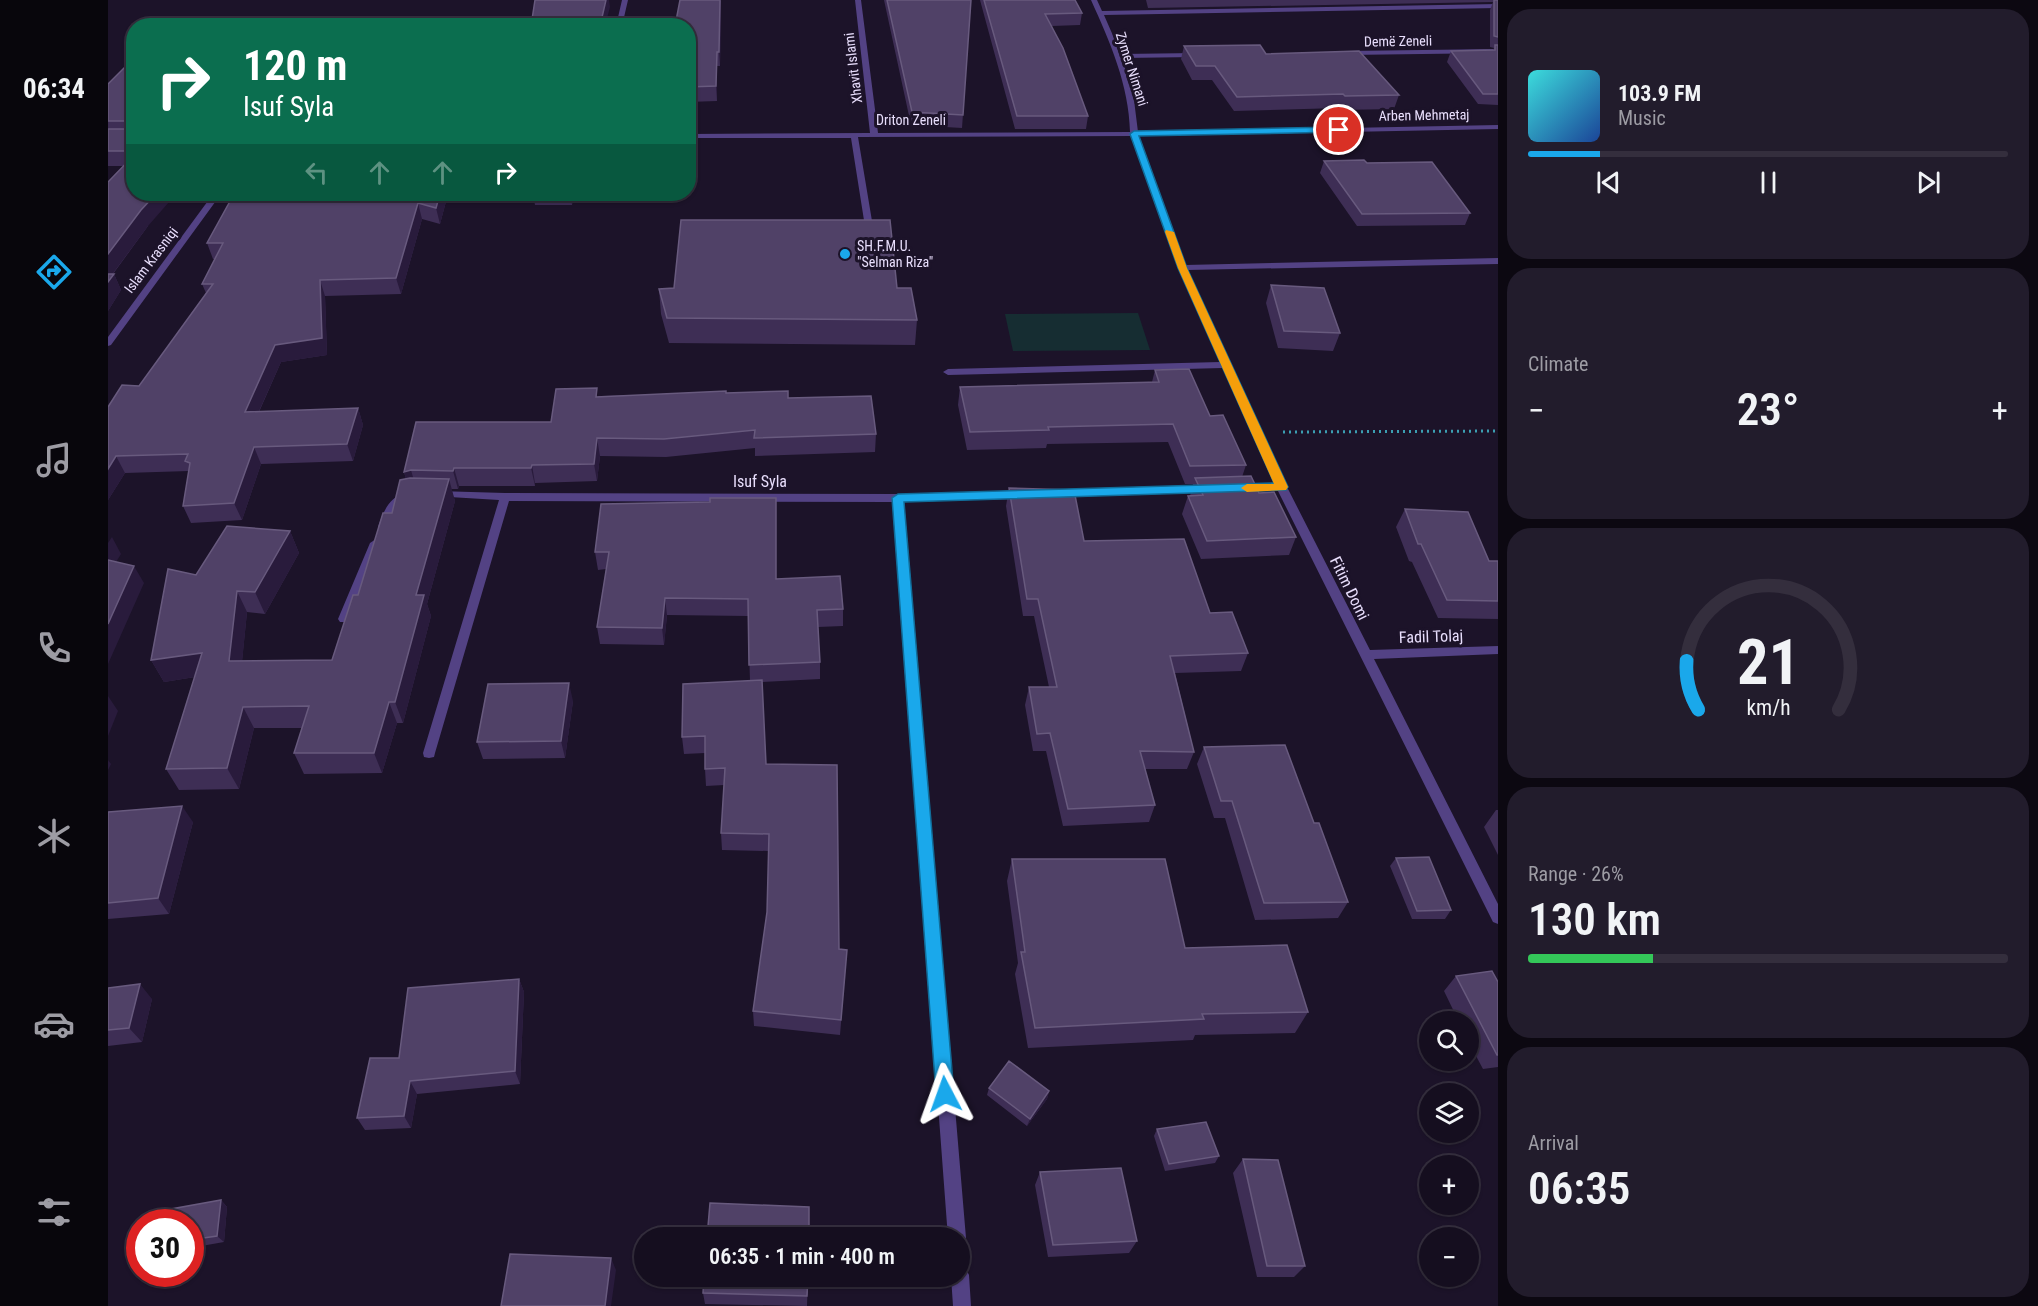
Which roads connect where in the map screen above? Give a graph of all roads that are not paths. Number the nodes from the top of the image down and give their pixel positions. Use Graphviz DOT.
graph roads {
  1 [pos="625,0"];
  2 [pos="858,0"];
  3 [pos="1094,0"];
  4 [pos="1498,6"];
  5 [pos="1100,14"];
  6 [pos="621,18"];
  7 [pos="1498,51"];
  8 [pos="1343,53"];
  9 [pos="1201,55"];
  10 [pos="1118,56"];
  11 [pos="1498,127"];
  12 [pos="854,134"];
  13 [pos="874,134"];
  14 [pos="1134,134"];
  15 [pos="696,136"];
  16 [pos="212,201"];
  17 [pos="870,233"];
  18 [pos="1498,261"];
  19 [pos="1182,268"];
  20 [pos="108,343"];
  21 [pos="1226,365"];
  22 [pos="948,372"];
  23 [pos="1282,487"];
  24 [pos="505,497"];
  25 [pos="898,498"];
  26 [pos="344,619"];
  27 [pos="1498,650"];
  28 [pos="1365,655"];
  29 [pos="429,753"];
  30 [pos="1498,918"];
  31 [pos="956,1227"];
  32 [pos="961,1287"];
  33 [pos="962,1306"];
  1 -- 6 [label="street"];
  2 -- 13 [label="street, Xhavit Islami"];
  3 -- 5 [label="street, Zymer Nimani"];
  4 -- 5 [label="street, Zymer Nimani"];
  5 -- 10 [label="street, Zymer Nimani"];
  7 -- 8 [label="street, Demë Zeneli"];
  9 -- 10 [label="street"];
  10 -- 14 [label="street, Zymer Nimani"];
  11 -- 14 [label="street, Arben Mehmetaj"];
  12 -- 13 [label="street, Driton Zeneli"];
  12 -- 15 [label="street, Driton Zeneli"];
  12 -- 17 [label="street"];
  13 -- 14 [label="street, Driton Zeneli"];
  14 -- 19 [label="street, Fitim Domi"];
  16 -- 20 [label="street, Islam Krasniqi"];
  18 -- 19 [label="street"];
  19 -- 21 [label="street, Fitim Domi"];
  21 -- 22 [label="street"];
  21 -- 23 [label="street, Fitim Domi"];
  23 -- 25 [label="street, Isuf Syla"];
  23 -- 28 [label="street, Fitim Domi"];
  24 -- 25 [label="street, Isuf Syla"];
  24 -- 26 [label="street, Isuf Syla"];
  24 -- 29 [label="street"];
  25 -- 31 [label="street"];
  27 -- 28 [label="street, Fadil Tolaj"];
  28 -- 30 [label="street, Fitim Domi"];
  32 -- 33 [label="street"];
}
